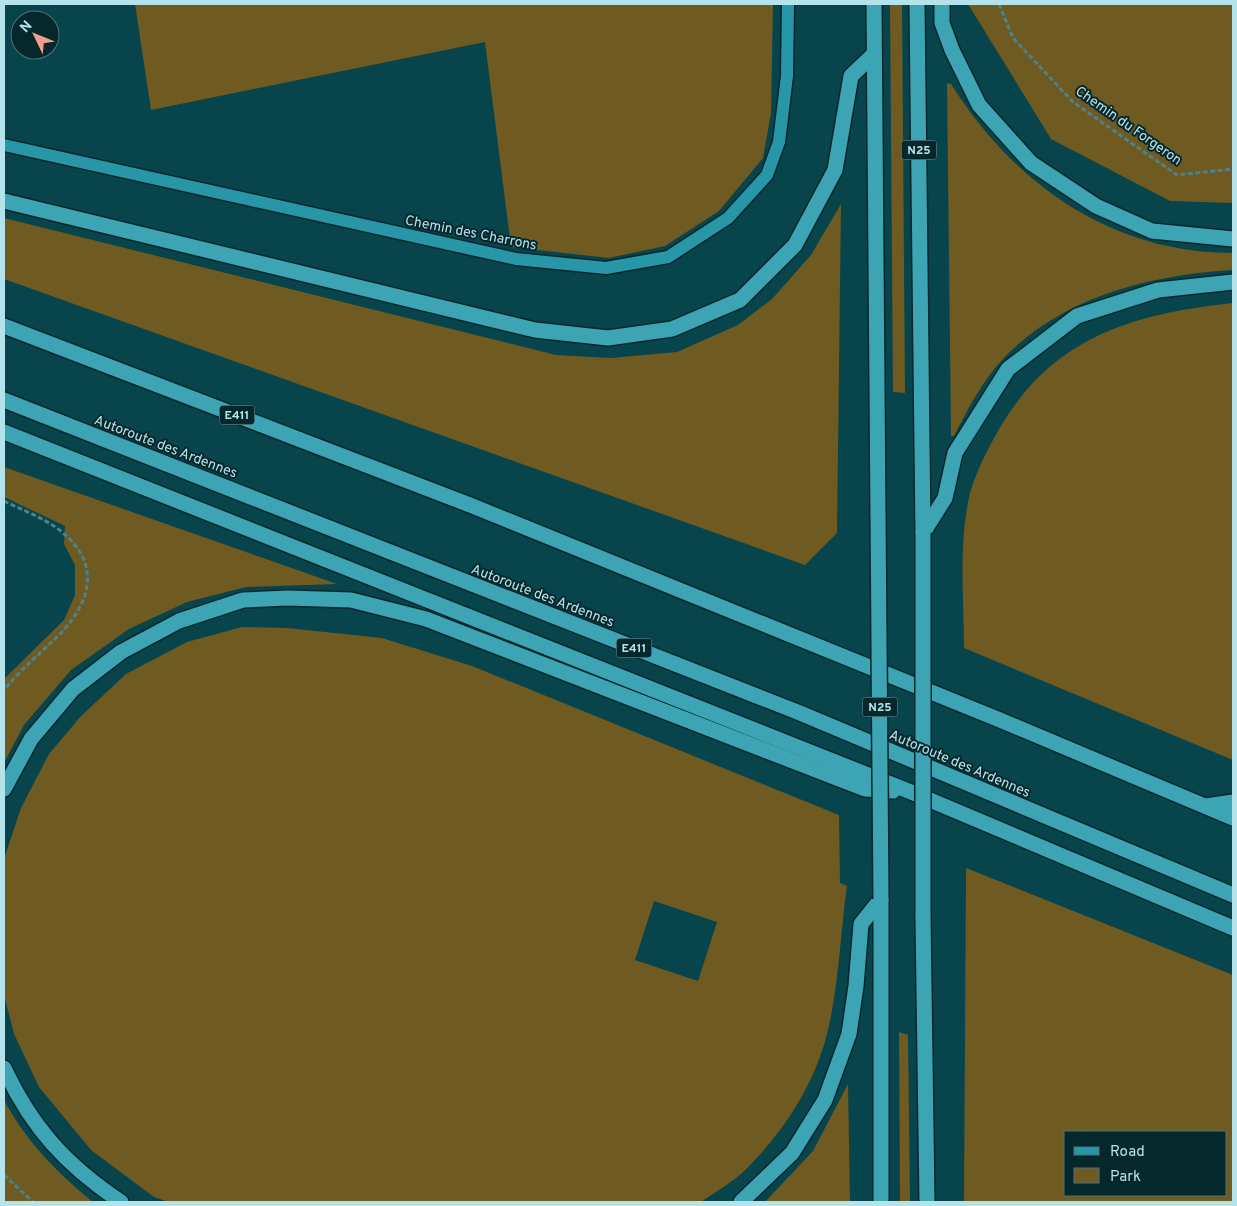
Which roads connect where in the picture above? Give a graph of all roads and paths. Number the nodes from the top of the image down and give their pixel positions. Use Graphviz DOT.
graph roads {
  1 [pos="788,4"];
  2 [pos="874,4"];
  3 [pos="917,4"];
  4 [pos="942,4"];
  5 [pos="999,4"];
  6 [pos="874,54"];
  7 [pos="4,145"];
  8 [pos="1233,169"];
  9 [pos="4,201"];
  10 [pos="1233,239"];
  11 [pos="1233,282"];
  12 [pos="4,326"];
  13 [pos="4,400"];
  14 [pos="4,432"];
  15 [pos="4,502"];
  16 [pos="923,533"];
  17 [pos="4,690"];
  18 [pos="4,789"];
  19 [pos="911,792"];
  20 [pos="1233,802"];
  21 [pos="1206,806"];
  22 [pos="1233,818"];
  23 [pos="1233,895"];
  24 [pos="881,899"];
  25 [pos="1233,928"];
  26 [pos="4,1068"];
  27 [pos="4,1175"];
  28 [pos="32,1202"];
  29 [pos="120,1202"];
  30 [pos="742,1202"];
  31 [pos="881,1202"];
  32 [pos="927,1202"];
  1 -- 7 [label="street, Chemin des Charrons"];
  2 -- 6 [label="highway, N25"];
  3 -- 16 [label="highway, N25"];
  4 -- 10 [label="highway"];
  5 -- 8 [label="path, Chemin du Forgeron"];
  6 -- 9 [label="highway"];
  6 -- 24 [label="highway, N25, bridge"];
  11 -- 16 [label="highway"];
  12 -- 21 [label="highway, E411"];
  13 -- 23 [label="highway, Autoroute des Ardennes / E411"];
  14 -- 19 [label="highway"];
  15 -- 17 [label="path"];
  16 -- 32 [label="highway, N25, bridge"];
  18 -- 19 [label="highway"];
  19 -- 25 [label="highway"];
  20 -- 21 [label="highway"];
  21 -- 22 [label="highway, E411"];
  24 -- 30 [label="highway"];
  24 -- 31 [label="highway, N25"];
  26 -- 29 [label="highway"];
  27 -- 28 [label="path"];
}
